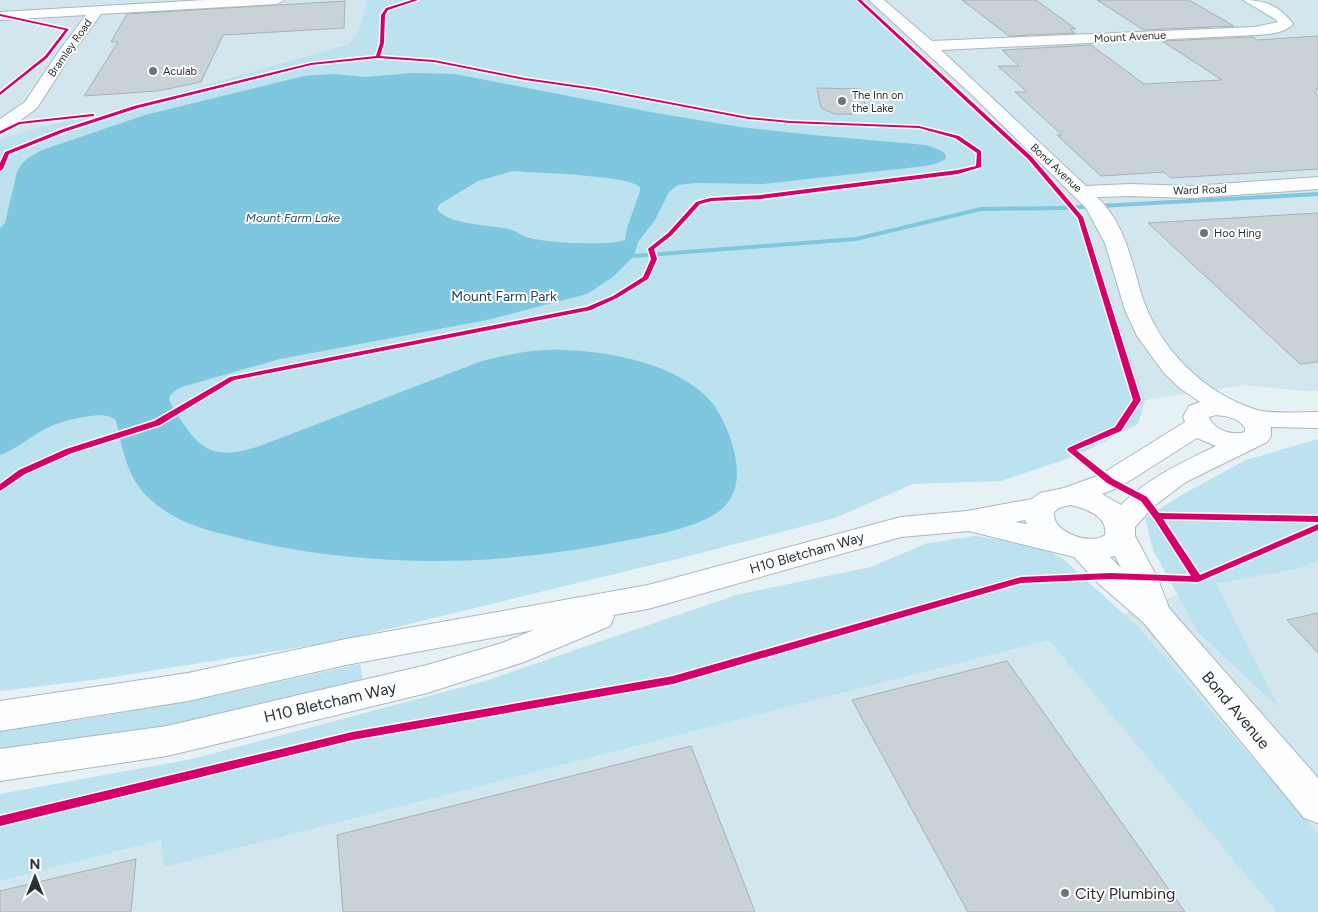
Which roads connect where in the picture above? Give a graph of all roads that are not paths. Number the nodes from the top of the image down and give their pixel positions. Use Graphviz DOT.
graph roads {
  1 [pos="277,0"];
  2 [pos="876,0"];
  3 [pos="1250,0"];
  4 [pos="97,10"];
  5 [pos="0,16"];
  6 [pos="928,46"];
  7 [pos="0,127"];
  8 [pos="1318,183"];
  9 [pos="1091,202"];
  10 [pos="1179,375"];
  11 [pos="1226,408"];
  12 [pos="1198,420"];
  13 [pos="1318,421"];
  14 [pos="1253,432"];
  15 [pos="1070,496"];
  16 [pos="1040,507"];
  17 [pos="967,521"];
  18 [pos="1120,530"];
  19 [pos="1072,546"];
  20 [pos="648,597"];
  21 [pos="1155,614"];
  22 [pos="0,716"];
  23 [pos="0,765"];
  24 [pos="1318,806"];
  1 -- 4 [label="street, Bramley Road"];
  2 -- 6 [label="street, Bond Avenue"];
  3 -- 6 [label="street, Mount Avenue"];
  4 -- 5 [label="street"];
  4 -- 7 [label="street, Bramley Road"];
  6 -- 9 [label="street, Bond Avenue"];
  8 -- 9 [label="street, Ward Road"];
  9 -- 10 [label="street, Bond Avenue"];
  10 -- 11 [label="street, Bond Avenue"];
  10 -- 12 [label="street, Bond Avenue"];
  11 -- 12 [label="street"];
  11 -- 14 [label="street"];
  12 -- 14 [label="street"];
  12 -- 15 [label="street"];
  13 -- 14 [label="street"];
  14 -- 18 [label="street"];
  15 -- 16 [label="street"];
  15 -- 18 [label="street"];
  16 -- 17 [label="street, H10 Bletcham Way"];
  16 -- 19 [label="street"];
  17 -- 19 [label="street, H10 Bletcham Way"];
  17 -- 20 [label="street, H10 Bletcham Way"];
  18 -- 19 [label="street"];
  18 -- 21 [label="street, Bond Avenue"];
  19 -- 21 [label="street, Bond Avenue"];
  20 -- 22 [label="street, H10 Bletcham Way"];
  20 -- 23 [label="street, H10 Bletcham Way"];
  21 -- 24 [label="street, Bond Avenue"];
}
